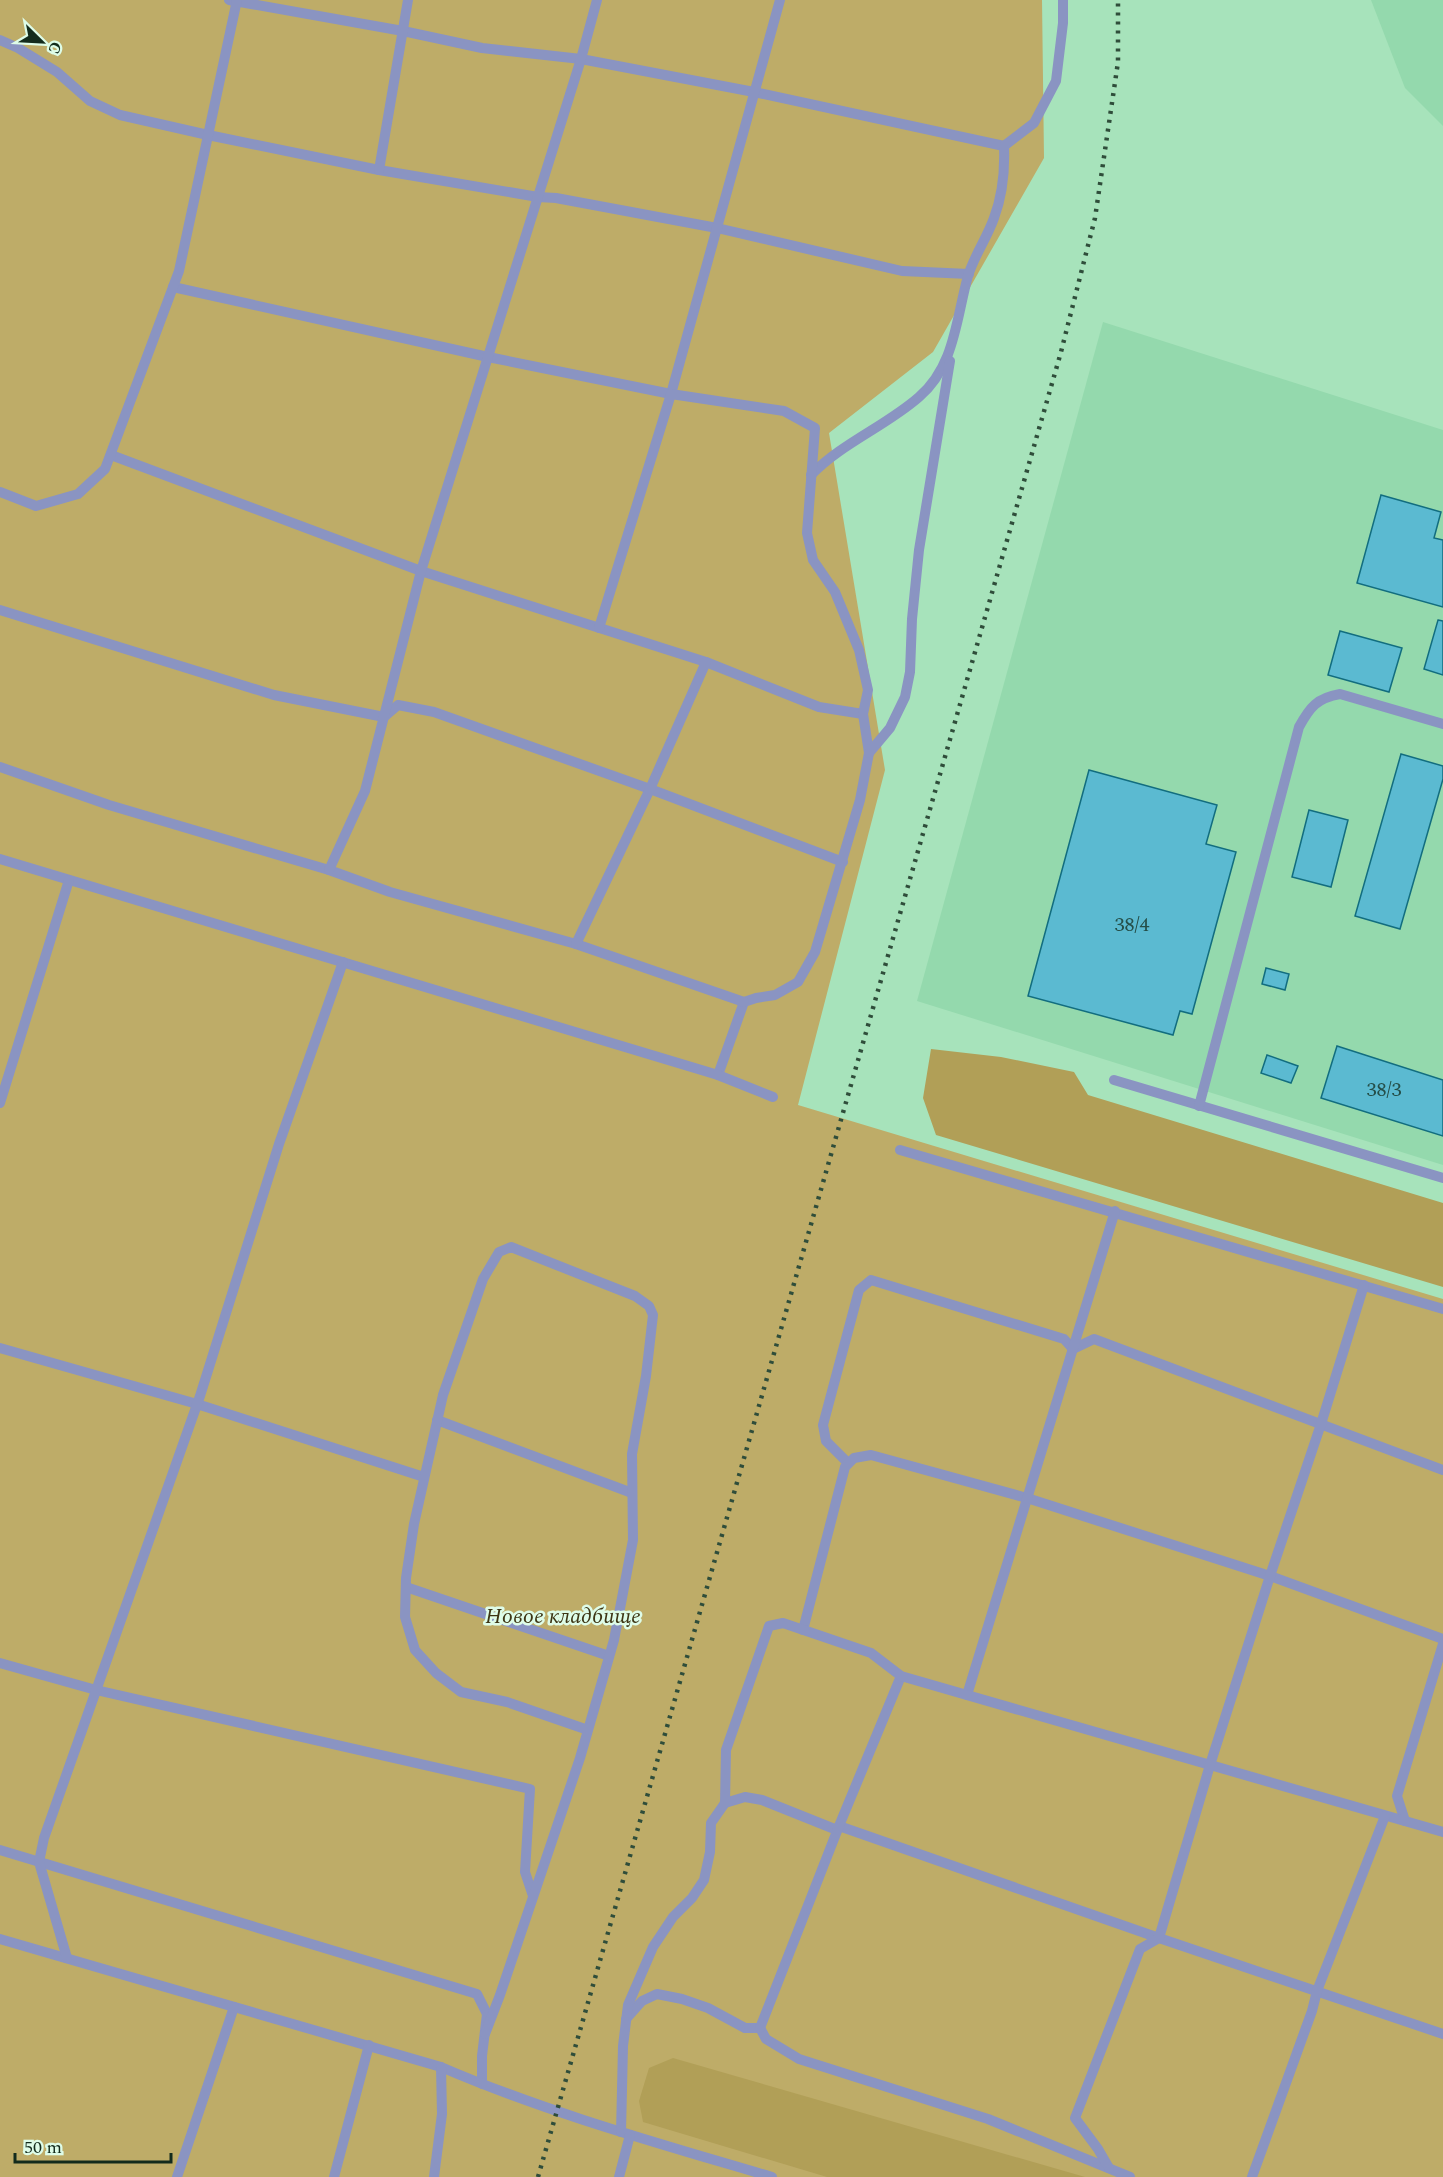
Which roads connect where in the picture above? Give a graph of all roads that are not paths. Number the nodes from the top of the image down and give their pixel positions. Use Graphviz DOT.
graph roads {
  1 [pos="234,0"];
  2 [pos="408,0"];
  3 [pos="597,0"];
  4 [pos="780,0"];
  5 [pos="1063,0"];
  6 [pos="403,31"];
  7 [pos="0,40"];
  8 [pos="581,59"];
  9 [pos="754,92"];
  10 [pos="208,135"];
  11 [pos="1004,146"];
  12 [pos="380,170"];
  13 [pos="538,197"];
  14 [pos="717,228"];
  15 [pos="969,274"];
  16 [pos="174,287"];
  17 [pos="953,343"];
  18 [pos="488,357"];
  19 [pos="671,394"];
  20 [pos="111,455"];
  21 [pos="811,475"];
  22 [pos="0,492"];
  23 [pos="421,572"];
  24 [pos="0,610"];
  25 [pos="599,628"];
  26 [pos="706,662"];
  27 [pos="863,714"];
  28 [pos="384,717"];
  29 [pos="1443,724"];
  30 [pos="869,753"];
  31 [pos="0,766"];
  32 [pos="650,789"];
  33 [pos="0,859"];
  34 [pos="843,862"];
  35 [pos="329,870"];
  36 [pos="69,880"];
  37 [pos="576,944"];
  38 [pos="343,962"];
  39 [pos="744,1002"];
  40 [pos="718,1075"];
  41 [pos="1114,1080"];
  42 [pos="773,1096"];
  43 [pos="0,1103"];
  44 [pos="1199,1106"];
  45 [pos="900,1150"];
  46 [pos="1443,1178"];
  47 [pos="1115,1212"];
  48 [pos="1364,1285"];
  49 [pos="1443,1309"];
  50 [pos="0,1348"];
  51 [pos="1073,1348"];
  52 [pos="197,1404"];
  53 [pos="437,1420"];
  54 [pos="1321,1424"];
  55 [pos="848,1463"];
  56 [pos="1443,1470"];
  57 [pos="424,1477"];
  58 [pos="632,1493"];
  59 [pos="1027,1498"];
  60 [pos="1270,1576"];
  61 [pos="406,1587"];
  62 [pos="803,1630"];
  63 [pos="1443,1639"];
  64 [pos="1443,1644"];
  65 [pos="609,1656"];
  66 [pos="0,1663"];
  67 [pos="901,1676"];
  68 [pos="96,1690"];
  69 [pos="967,1695"];
  70 [pos="588,1730"];
  71 [pos="1210,1766"];
  72 [pos="725,1803"];
  73 [pos="1385,1816"];
  74 [pos="1405,1821"];
  75 [pos="838,1828"];
  76 [pos="1443,1832"];
  77 [pos="0,1850"];
  78 [pos="39,1863"];
  79 [pos="534,1896"];
  80 [pos="1159,1938"];
  81 [pos="0,1939"];
  82 [pos="67,1958"];
  83 [pos="1317,1991"];
  84 [pos="234,2007"];
  85 [pos="626,2020"];
  86 [pos="760,2028"];
  87 [pos="485,2034"];
  88 [pos="1443,2034"];
  89 [pos="369,2045"];
  90 [pos="441,2067"];
  91 [pos="482,2084"];
  92 [pos="625,2133"];
  93 [pos="1109,2168"];
  94 [pos="177,2177"];
  95 [pos="334,2177"];
  96 [pos="434,2177"];
  97 [pos="620,2177"];
  98 [pos="772,2177"];
  99 [pos="1130,2177"];
  100 [pos="1252,2177"];
  1 -- 6 [label="lane"];
  1 -- 10 [label="lane"];
  2 -- 6 [label="lane"];
  3 -- 8 [label="lane"];
  4 -- 9 [label="lane"];
  5 -- 11 [label="lane"];
  6 -- 8 [label="lane"];
  6 -- 12 [label="lane"];
  7 -- 10 [label="lane"];
  8 -- 9 [label="lane"];
  8 -- 13 [label="lane"];
  9 -- 11 [label="lane"];
  9 -- 14 [label="lane"];
  10 -- 12 [label="lane"];
  10 -- 16 [label="lane"];
  11 -- 15 [label="lane"];
  12 -- 13 [label="lane"];
  13 -- 14 [label="lane"];
  13 -- 18 [label="lane"];
  14 -- 15 [label="lane"];
  14 -- 19 [label="lane"];
  15 -- 17 [label="lane"];
  16 -- 18 [label="lane"];
  16 -- 20 [label="lane"];
  17 -- 21 [label="lane"];
  17 -- 30 [label="lane"];
  18 -- 19 [label="lane"];
  18 -- 23 [label="lane"];
  19 -- 21 [label="lane"];
  19 -- 25 [label="lane"];
  20 -- 22 [label="lane"];
  20 -- 23 [label="lane"];
  21 -- 27 [label="lane"];
  23 -- 25 [label="lane"];
  23 -- 28 [label="lane"];
  24 -- 28 [label="lane"];
  25 -- 26 [label="lane"];
  26 -- 27 [label="lane"];
  26 -- 32 [label="lane"];
  27 -- 30 [label="lane"];
  28 -- 32 [label="lane"];
  28 -- 35 [label="lane"];
  29 -- 44 [label="lane"];
  30 -- 34 [label="lane"];
  31 -- 35 [label="lane"];
  32 -- 34 [label="lane"];
  32 -- 37 [label="lane"];
  33 -- 36 [label="lane"];
  34 -- 39 [label="lane"];
  35 -- 37 [label="lane"];
  36 -- 38 [label="lane"];
  36 -- 43 [label="lane"];
  37 -- 39 [label="lane"];
  38 -- 40 [label="lane"];
  38 -- 52 [label="lane"];
  39 -- 40 [label="lane"];
  40 -- 42 [label="lane"];
  41 -- 44 [label="lane"];
  44 -- 46 [label="lane"];
  45 -- 47 [label="lane"];
  47 -- 48 [label="lane"];
  47 -- 51 [label="lane"];
  48 -- 49 [label="lane"];
  48 -- 54 [label="lane"];
  50 -- 52 [label="lane"];
  51 -- 54 [label="lane"];
  51 -- 55 [label="lane"];
  51 -- 59 [label="lane"];
  52 -- 57 [label="lane"];
  52 -- 68 [label="lane"];
  53 -- 57 [label="lane"];
  53 -- 58 [label="lane"];
  53 -- 58 [label="lane"];
  54 -- 56 [label="lane"];
  54 -- 60 [label="lane"];
  55 -- 59 [label="lane"];
  55 -- 62 [label="lane"];
  57 -- 61 [label="lane"];
  58 -- 65 [label="lane"];
  59 -- 60 [label="lane"];
  59 -- 69 [label="lane"];
  60 -- 63 [label="lane"];
  60 -- 71 [label="lane"];
  61 -- 65 [label="lane"];
  61 -- 70 [label="lane"];
  62 -- 67 [label="lane"];
  62 -- 72 [label="lane"];
  64 -- 74 [label="lane"];
  65 -- 70 [label="lane"];
  66 -- 68 [label="lane"];
  67 -- 69 [label="lane"];
  67 -- 75 [label="lane"];
  68 -- 78 [label="lane"];
  68 -- 79 [label="lane"];
  69 -- 71 [label="lane"];
  70 -- 79 [label="lane"];
  71 -- 73 [label="lane"];
  71 -- 80 [label="lane"];
  72 -- 75 [label="lane"];
  72 -- 85 [label="lane"];
  73 -- 74 [label="lane"];
  73 -- 83 [label="lane"];
  74 -- 76 [label="lane"];
  75 -- 80 [label="lane"];
  75 -- 86 [label="lane"];
  77 -- 78 [label="lane"];
  78 -- 82 [label="lane"];
  78 -- 87 [label="lane"];
  79 -- 87 [label="lane"];
  80 -- 83 [label="lane"];
  80 -- 93 [label="lane"];
  81 -- 82 [label="lane"];
  82 -- 84 [label="lane"];
  83 -- 88 [label="lane"];
  83 -- 100 [label="lane"];
  84 -- 89 [label="lane"];
  84 -- 94 [label="lane"];
  85 -- 86 [label="lane"];
  85 -- 92 [label="lane"];
  86 -- 93 [label="lane"];
  87 -- 91 [label="lane"];
  89 -- 90 [label="lane"];
  89 -- 95 [label="lane"];
  90 -- 91 [label="lane"];
  90 -- 96 [label="lane"];
  91 -- 92 [label="lane"];
  92 -- 97 [label="lane"];
  92 -- 98 [label="lane"];
  93 -- 99 [label="lane"];
}
